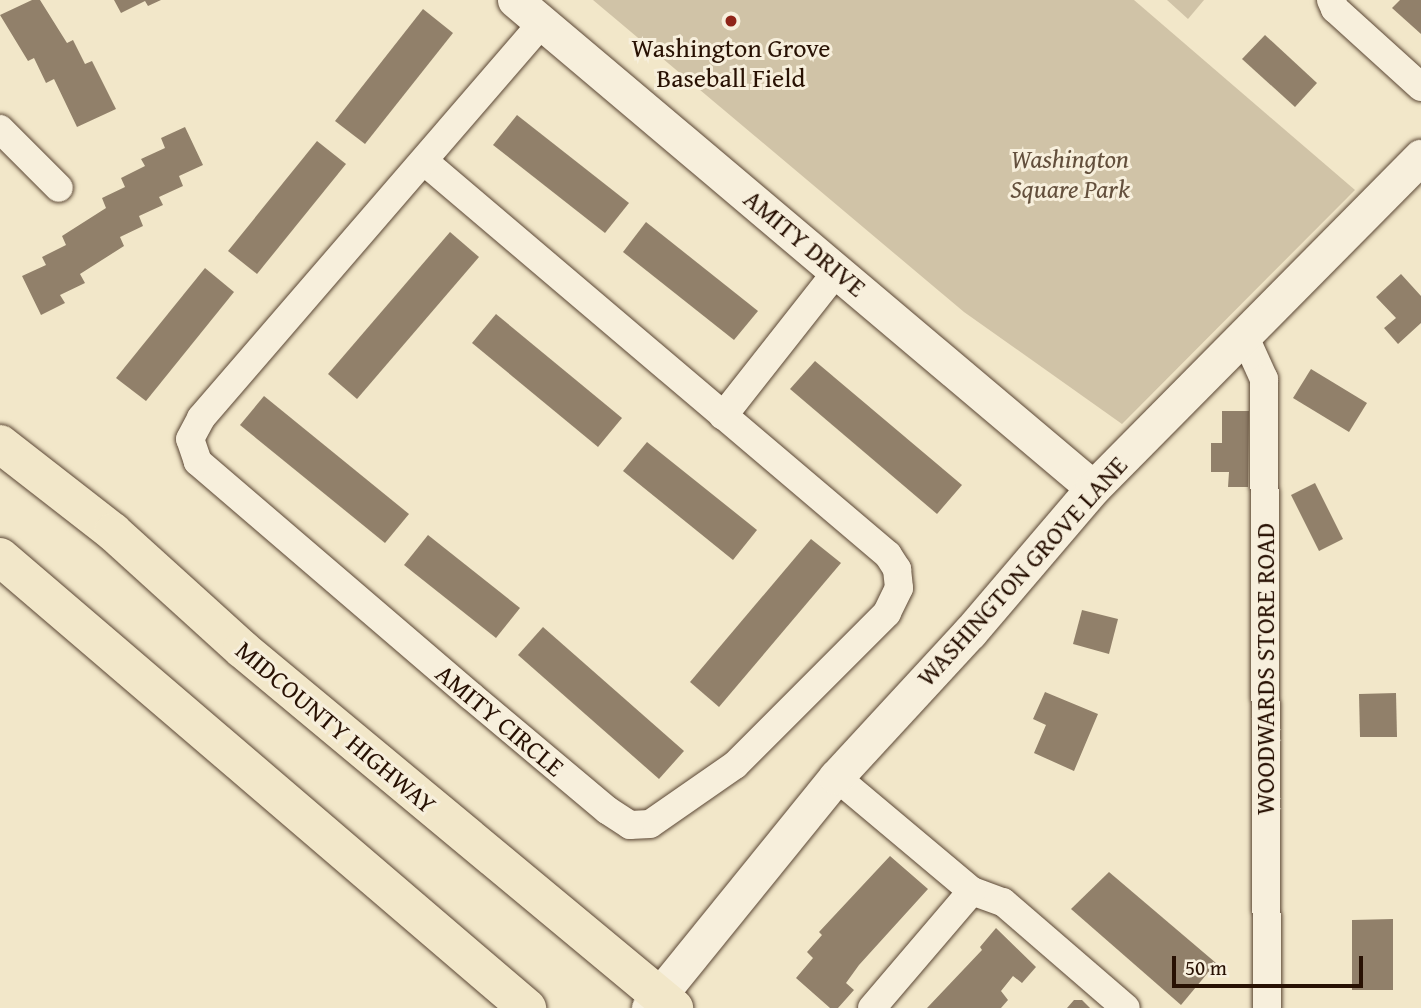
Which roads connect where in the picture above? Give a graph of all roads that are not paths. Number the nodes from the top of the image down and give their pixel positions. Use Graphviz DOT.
graph roads {
  1 [pos="515,0"];
  2 [pos="1331,0"];
  3 [pos="542,23"];
  4 [pos="1421,88"];
  5 [pos="0,129"];
  6 [pos="1421,157"];
  7 [pos="425,162"];
  8 [pos="59,188"];
  9 [pos="838,270"];
  10 [pos="1244,335"];
  11 [pos="723,416"];
  12 [pos="0,444"];
  13 [pos="1093,488"];
  14 [pos="0,557"];
  15 [pos="836,777"];
  16 [pos="972,891"];
  17 [pos="661,1004"];
  18 [pos="527,1008"];
  19 [pos="872,1008"];
  20 [pos="1126,1008"];
  21 [pos="1267,1008"];
  1 -- 3 [label="street, AMITY DRIVE"];
  2 -- 4 [label="street"];
  3 -- 7 [label="street, AMITY CIRCLE"];
  3 -- 9 [label="street, AMITY DRIVE"];
  5 -- 8 [label="street"];
  6 -- 10 [label="street, WASHINGTON GROVE LANE"];
  7 -- 11 [label="street, AMITY CIRCLE"];
  7 -- 11 [label="street, AMITY CIRCLE"];
  9 -- 11 [label="street"];
  9 -- 13 [label="street, AMITY DRIVE"];
  10 -- 13 [label="street, WASHINGTON GROVE LANE"];
  10 -- 21 [label="street, WOODWARDS STORE ROAD"];
  12 -- 17 [label="main road, MIDCOUNTY HIGHWAY"];
  13 -- 15 [label="street, WASHINGTON GROVE LANE"];
  14 -- 18 [label="main road"];
  15 -- 16 [label="street"];
  15 -- 17 [label="street, WASHINGTON GROVE LANE"];
  16 -- 19 [label="street"];
  16 -- 20 [label="street"];
}
